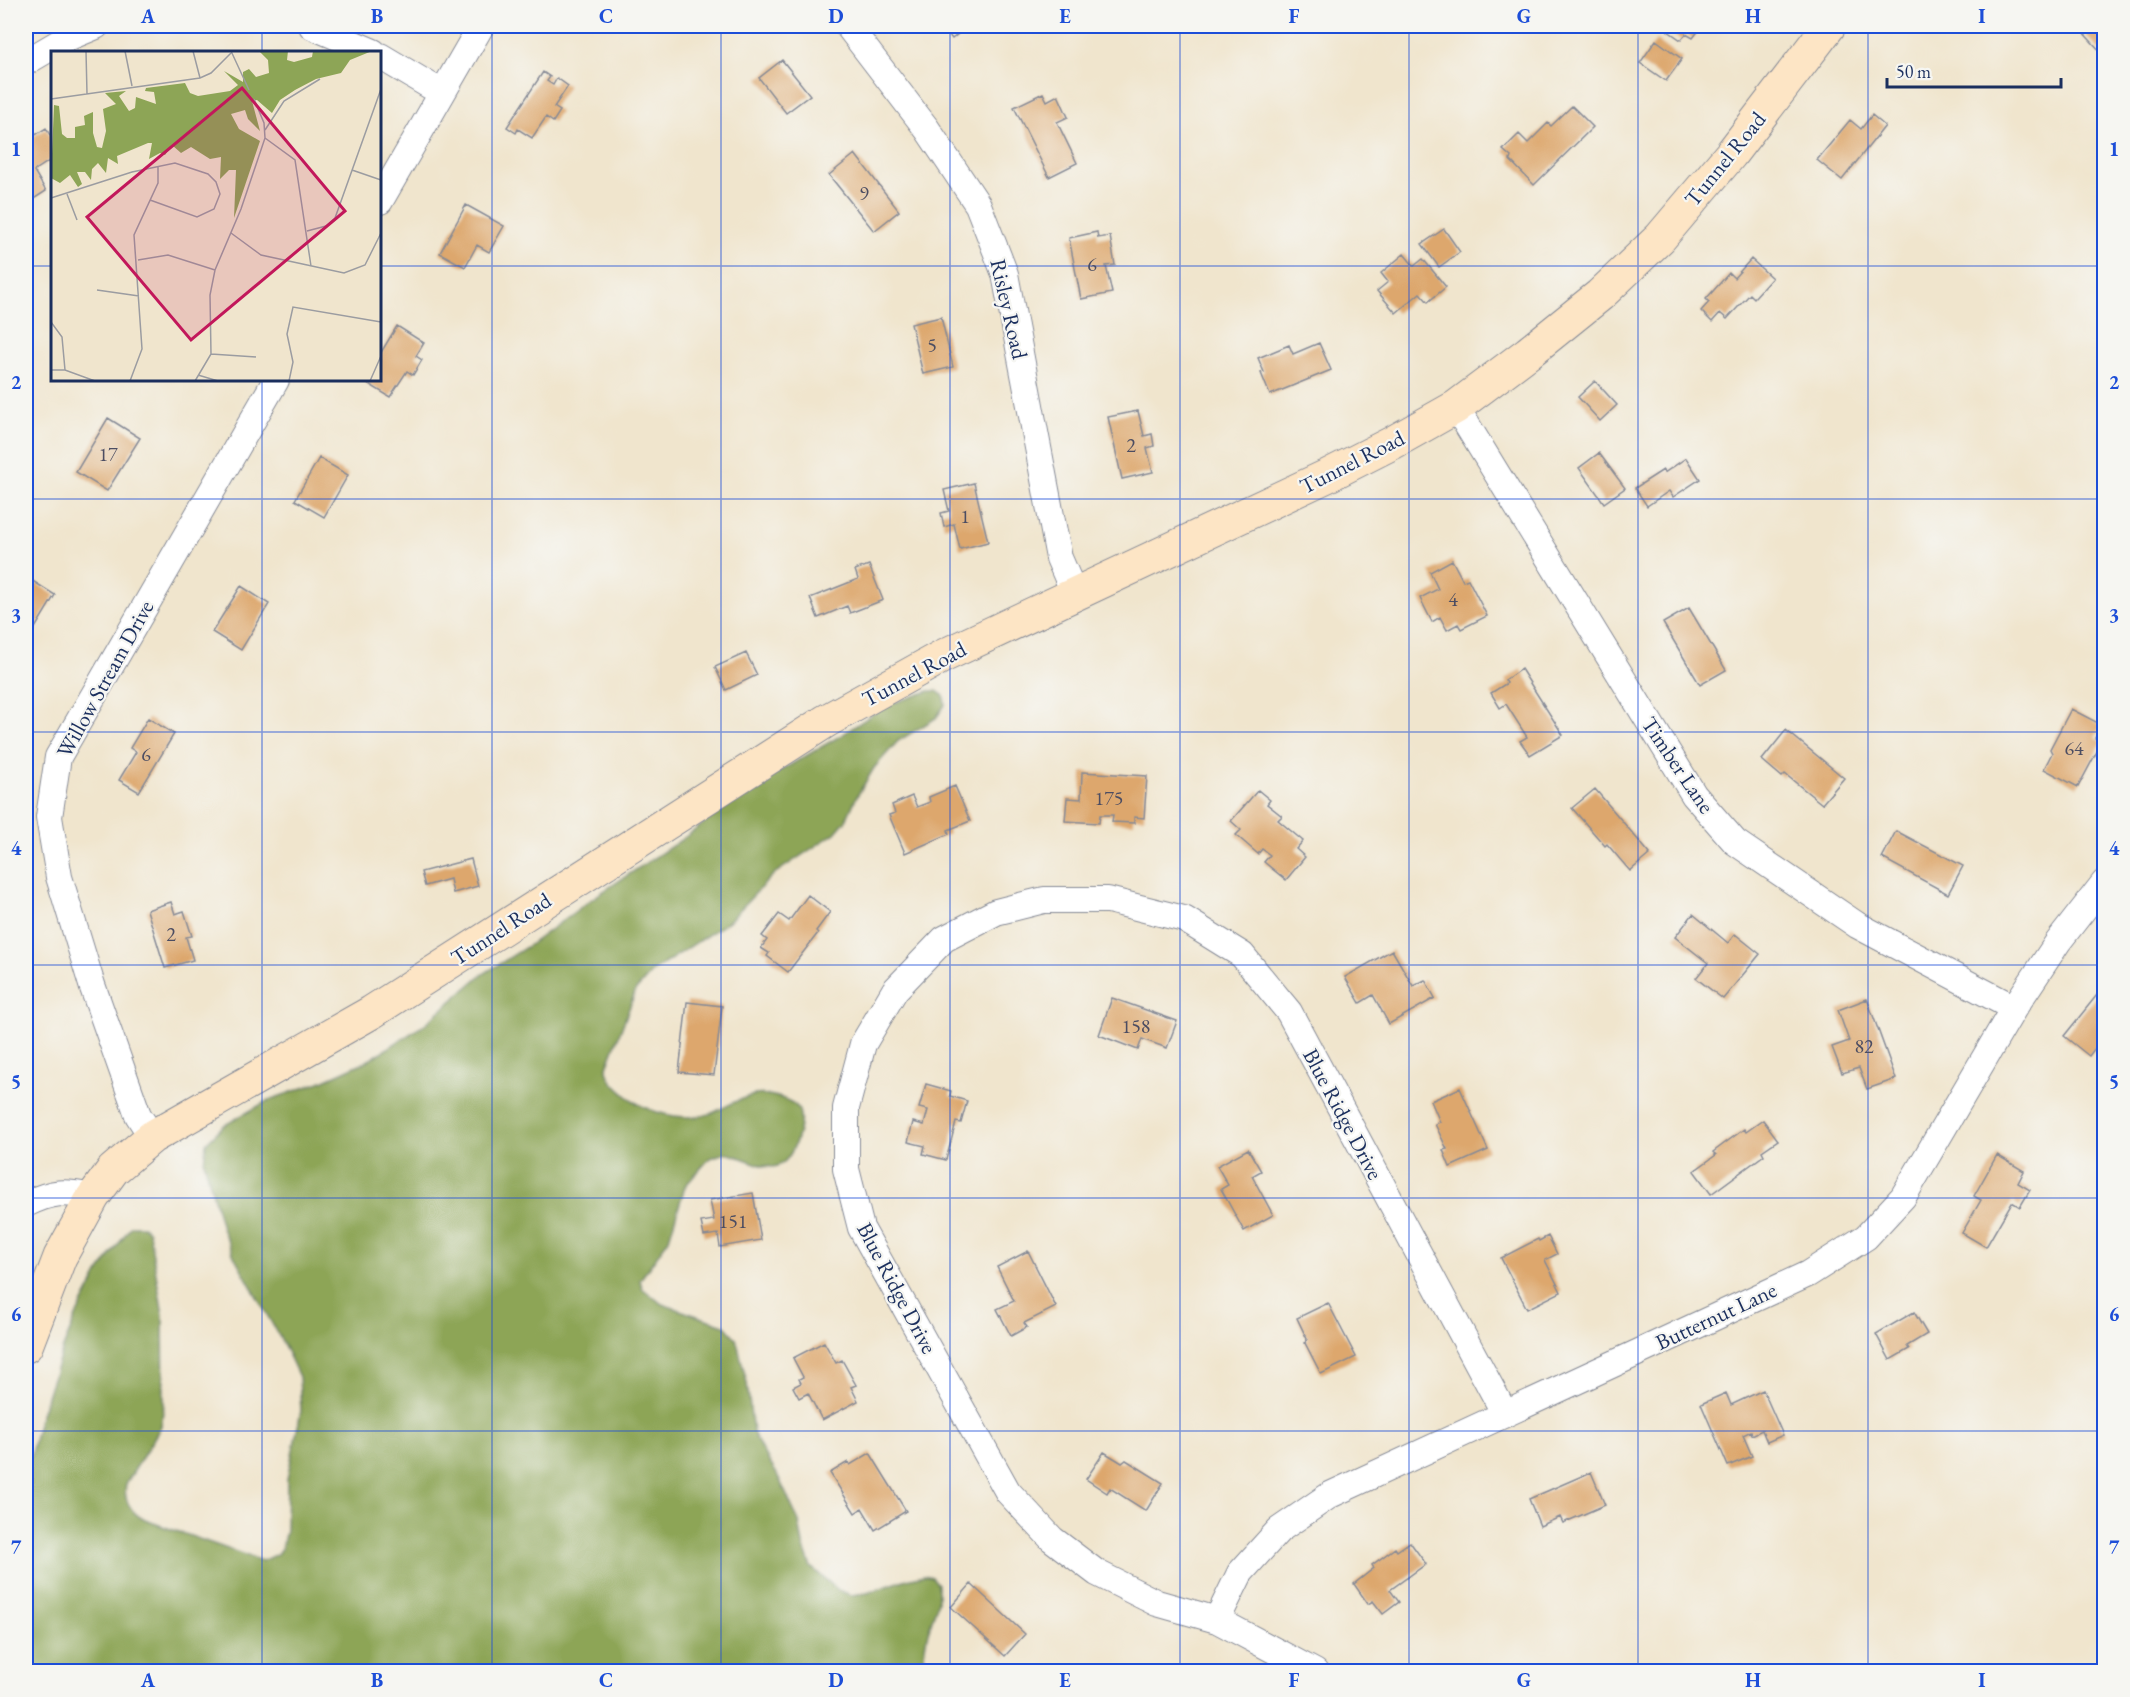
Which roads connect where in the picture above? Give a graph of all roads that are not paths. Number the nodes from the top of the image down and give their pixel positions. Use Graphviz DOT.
graph roads {
  1 [pos="96,26"];
  2 [pos="312,26"];
  3 [pos="482,26"];
  4 [pos="848,26"];
  5 [pos="1829,26"];
  6 [pos="372,51"];
  7 [pos="381,57"];
  8 [pos="26,62"];
  9 [pos="442,93"];
  10 [pos="381,199"];
  11 [pos="275,381"];
  12 [pos="1456,407"];
  13 [pos="1075,595"];
  14 [pos="2104,883"];
  15 [pos="2014,1008"];
  16 [pos="152,1137"];
  17 [pos="93,1197"];
  18 [pos="26,1204"];
  19 [pos="26,1346"];
  20 [pos="1505,1414"];
  21 [pos="1217,1620"];
  22 [pos="1315,1671"];
  1 -- 8 [label="street"];
  2 -- 6 [label="street"];
  3 -- 9 [label="street"];
  4 -- 13 [label="street, Risley Road"];
  5 -- 12 [label="main road, Tunnel Road"];
  7 -- 9 [label="street"];
  9 -- 10 [label="street"];
  11 -- 16 [label="street, Willow Stream Drive"];
  12 -- 13 [label="main road, Tunnel Road"];
  12 -- 15 [label="street, Timber Lane"];
  13 -- 16 [label="main road, Tunnel Road"];
  14 -- 15 [label="street, Butternut Lane"];
  15 -- 20 [label="street, Butternut Lane"];
  16 -- 17 [label="main road, Tunnel Road"];
  17 -- 18 [label="street"];
  17 -- 19 [label="main road, Tunnel Road"];
  20 -- 21 [label="street, Butternut Lane"];
  20 -- 21 [label="street, Blue Ridge Drive"];
  21 -- 22 [label="street, Blue Ridge Drive"];
}
